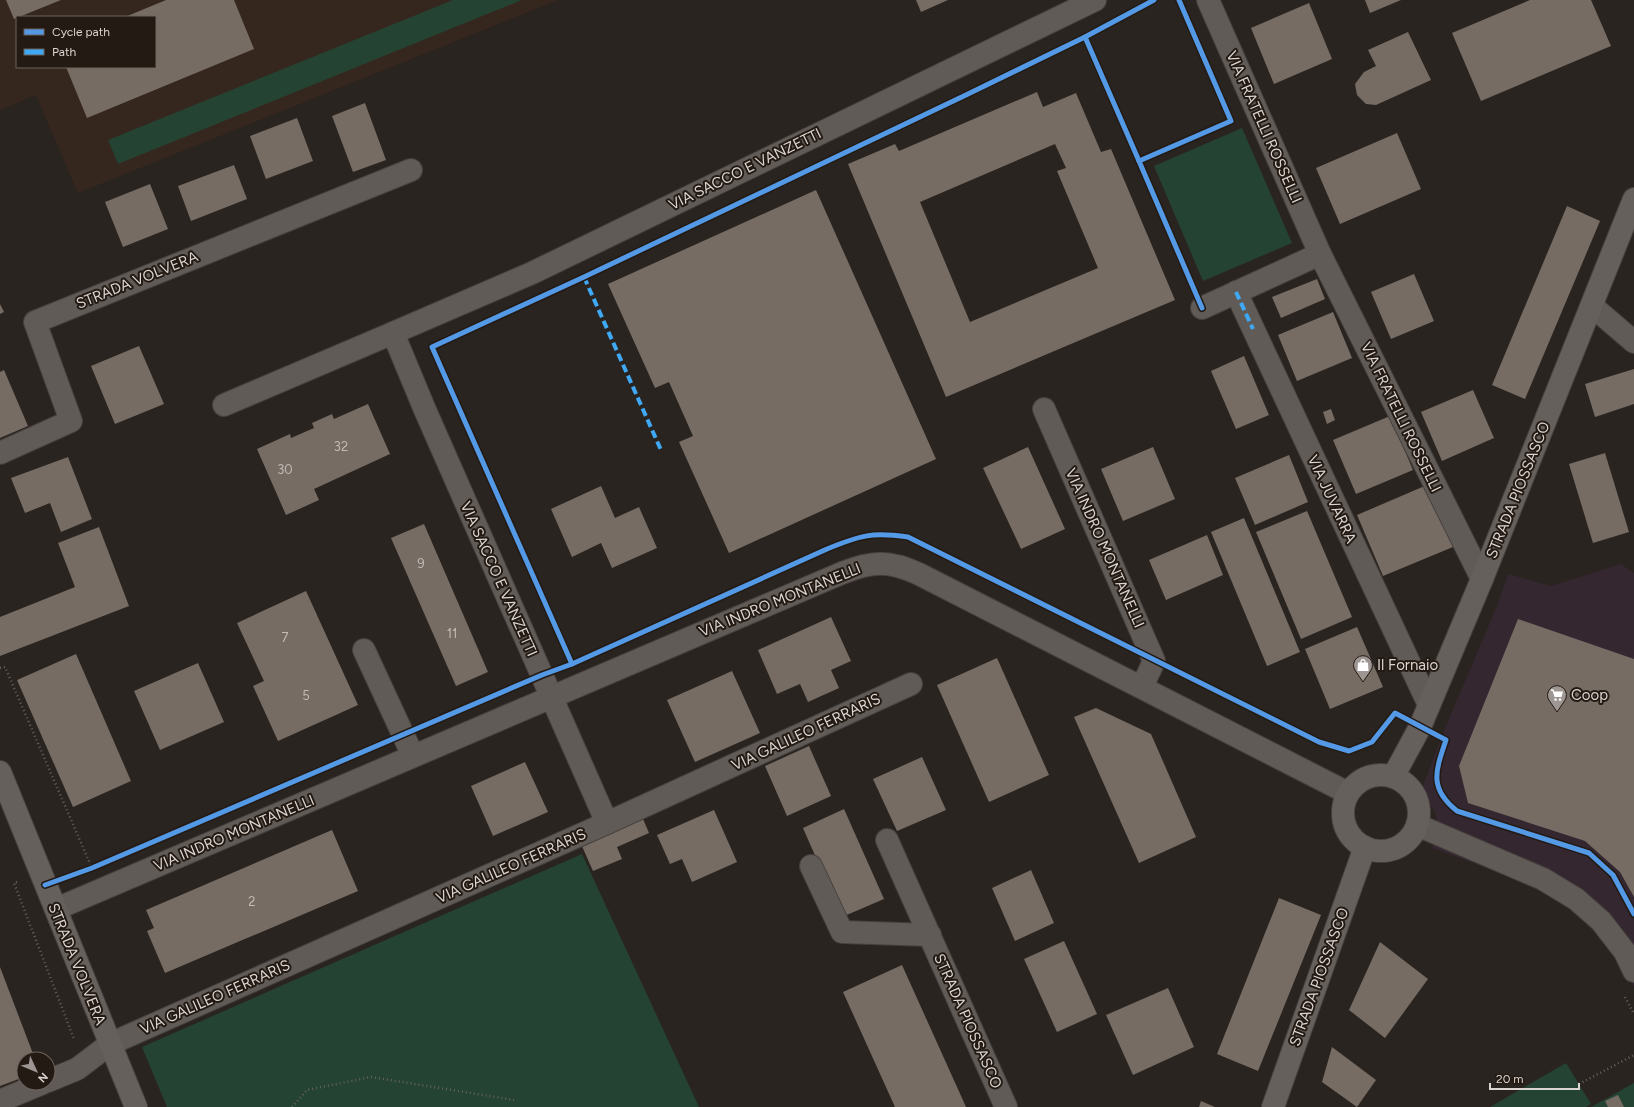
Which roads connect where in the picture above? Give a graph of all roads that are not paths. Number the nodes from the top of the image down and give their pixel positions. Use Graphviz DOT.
graph roads {
  1 [pos="1095,0"];
  2 [pos="1208,0"];
  3 [pos="411,170"];
  4 [pos="1633,202"];
  5 [pos="1320,254"];
  6 [pos="1236,292"];
  7 [pos="1592,306"];
  8 [pos="1202,308"];
  9 [pos="394,334"];
  10 [pos="1634,342"];
  11 [pos="224,405"];
  12 [pos="1044,409"];
  13 [pos="0,453"];
  14 [pos="1482,579"];
  15 [pos="364,650"];
  16 [pos="911,684"];
  17 [pos="1142,687"];
  18 [pos="551,697"];
  19 [pos="1429,705"];
  20 [pos="413,756"];
  21 [pos="0,772"];
  22 [pos="1393,777"];
  23 [pos="1348,793"];
  24 [pos="607,823"];
  25 [pos="1417,824"];
  26 [pos="887,840"];
  27 [pos="1365,847"];
  28 [pos="811,866"];
  29 [pos="56,909"];
  30 [pos="930,935"];
  31 [pos="1634,971"];
  32 [pos="110,1044"];
  33 [pos="56,1078"];
  34 [pos="24,1091"];
  35 [pos="0,1101"];
  36 [pos="136,1107"];
  37 [pos="1006,1107"];
  38 [pos="1273,1107"];
  1 -- 9 [label="street, VIA SACCO E VANZETTI"];
  2 -- 5 [label="street, VIA FRATELLI ROSSELLI"];
  3 -- 13 [label="street, STRADA VOLVERA"];
  4 -- 7 [label="street, STRADA PIOSSASCO"];
  5 -- 6 [label="street"];
  5 -- 14 [label="street, VIA FRATELLI ROSSELLI"];
  6 -- 8 [label="street"];
  6 -- 19 [label="street, VIA JUVARRA"];
  7 -- 10 [label="street"];
  7 -- 14 [label="street, STRADA PIOSSASCO"];
  9 -- 11 [label="street, VIA SACCO E VANZETTI"];
  9 -- 18 [label="street, VIA SACCO E VANZETTI"];
  12 -- 17 [label="street, VIA INDRO MONTANELLI"];
  14 -- 19 [label="street, STRADA PIOSSASCO"];
  15 -- 20 [label="street"];
  16 -- 24 [label="street, VIA GALILEO FERRARIS"];
  17 -- 18 [label="street, VIA INDRO MONTANELLI"];
  17 -- 23 [label="street, VIA INDRO MONTANELLI"];
  18 -- 20 [label="street, VIA INDRO MONTANELLI"];
  18 -- 24 [label="street, VIA SACCO E VANZETTI"];
  19 -- 22 [label="street, STRADA PIOSSASCO"];
  20 -- 29 [label="street, VIA INDRO MONTANELLI"];
  21 -- 29 [label="street, STRADA VOLVERA"];
  22 -- 23 [label="street"];
  22 -- 25 [label="street"];
  23 -- 27 [label="street"];
  24 -- 32 [label="street, VIA GALILEO FERRARIS"];
  25 -- 27 [label="street"];
  25 -- 31 [label="street"];
  26 -- 30 [label="street, STRADA PIOSSASCO"];
  27 -- 38 [label="street, STRADA PIOSSASCO"];
  28 -- 30 [label="street, STRADA PIOSSASCO"];
  29 -- 32 [label="street, STRADA VOLVERA"];
  30 -- 37 [label="street, STRADA PIOSSASCO"];
  32 -- 33 [label="street, STRADA VOLVERA"];
  32 -- 36 [label="street, STRADA VOLVERA"];
  34 -- 35 [label="street"];
}
